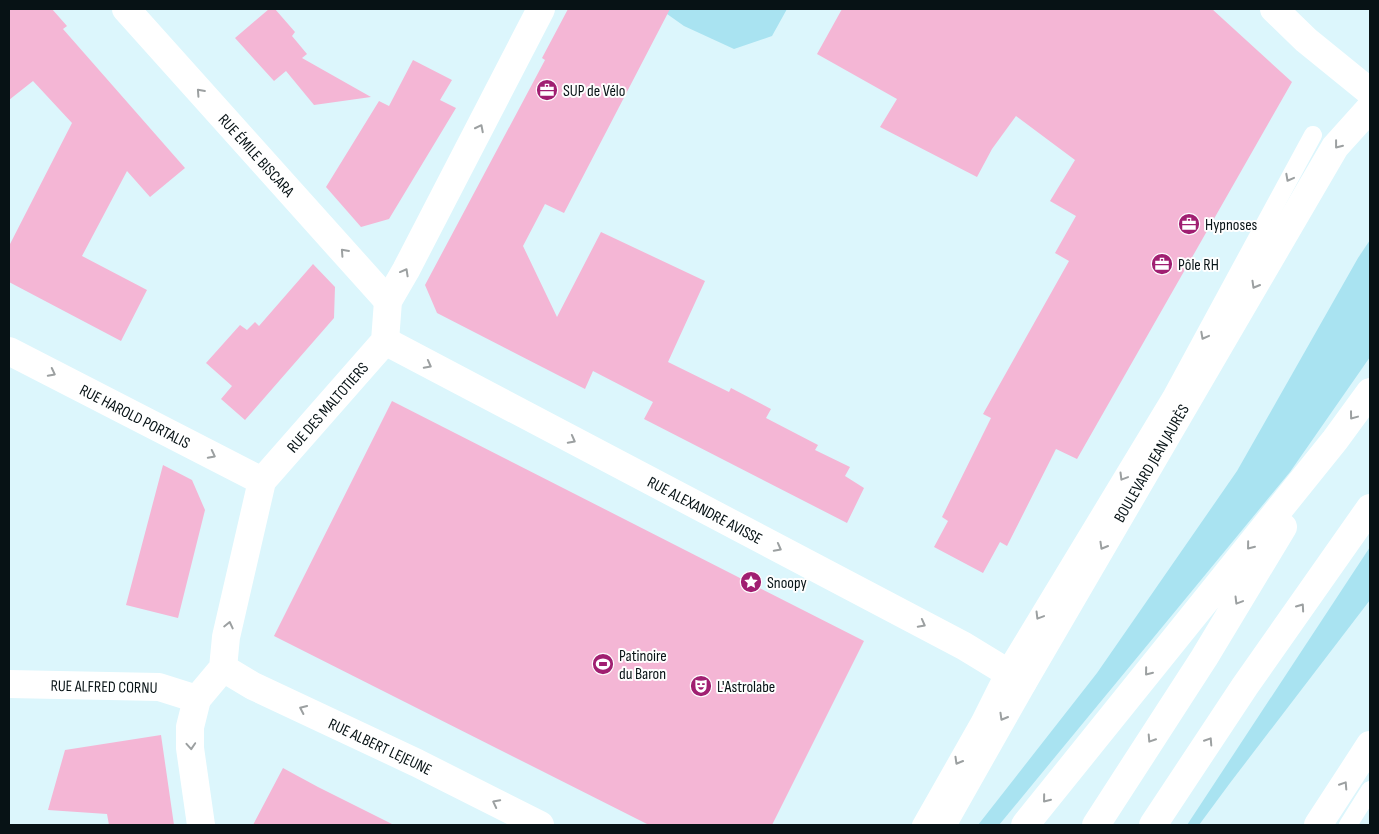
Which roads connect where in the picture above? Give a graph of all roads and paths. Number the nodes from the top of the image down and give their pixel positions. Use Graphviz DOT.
graph roads {
  1 [pos="126,9"];
  2 [pos="541,9"];
  3 [pos="1274,9"];
  4 [pos="1370,92"];
  5 [pos="1370,108"];
  6 [pos="1312,135"];
  7 [pos="388,301"];
  8 [pos="385,341"];
  9 [pos="9,351"];
  10 [pos="1370,392"];
  11 [pos="1335,440"];
  12 [pos="262,481"];
  13 [pos="1370,508"];
  14 [pos="223,668"];
  15 [pos="1014,676"];
  16 [pos="9,684"];
  17 [pos="197,699"];
  18 [pos="1370,745"];
  19 [pos="1370,790"];
  20 [pos="201,825"];
  21 [pos="540,825"];
  22 [pos="921,825"];
  23 [pos="942,825"];
  24 [pos="1024,825"];
  25 [pos="1096,825"];
  26 [pos="1153,825"];
  27 [pos="1318,825"];
  28 [pos="1348,825"];
  7 -- 1 [label="street, RUE ÉMILE BISCARA, one-way"];
  7 -- 2 [label="street, one-way"];
  3 -- 4 [label="street"];
  5 -- 15 [label="street, BOULEVARD JEAN JAURÈS, one-way"];
  6 -- 15 [label="lane, one-way"];
  7 -- 8 [label="street"];
  8 -- 12 [label="street, RUE DES MALTOTIERS"];
  8 -- 15 [label="street, RUE ALEXANDRE AVISSE, one-way"];
  9 -- 12 [label="street, RUE HAROLD PORTALIS, one-way"];
  10 -- 11 [label="street, one-way"];
  11 -- 24 [label="street, one-way"];
  11 -- 25 [label="street, one-way"];
  14 -- 12 [label="street, RUE DES MALTOTIERS, one-way"];
  26 -- 13 [label="street, one-way"];
  14 -- 17 [label="street"];
  21 -- 14 [label="street, RUE ALBERT LEJEUNE, one-way"];
  15 -- 22 [label="lane, one-way"];
  15 -- 23 [label="street, BOULEVARD JEAN JAURÈS, one-way"];
  16 -- 17 [label="street, RUE ALFRED CORNU"];
  17 -- 20 [label="street, one-way"];
  27 -- 18 [label="street, one-way"];
  19 -- 28 [label="lane"];
}
